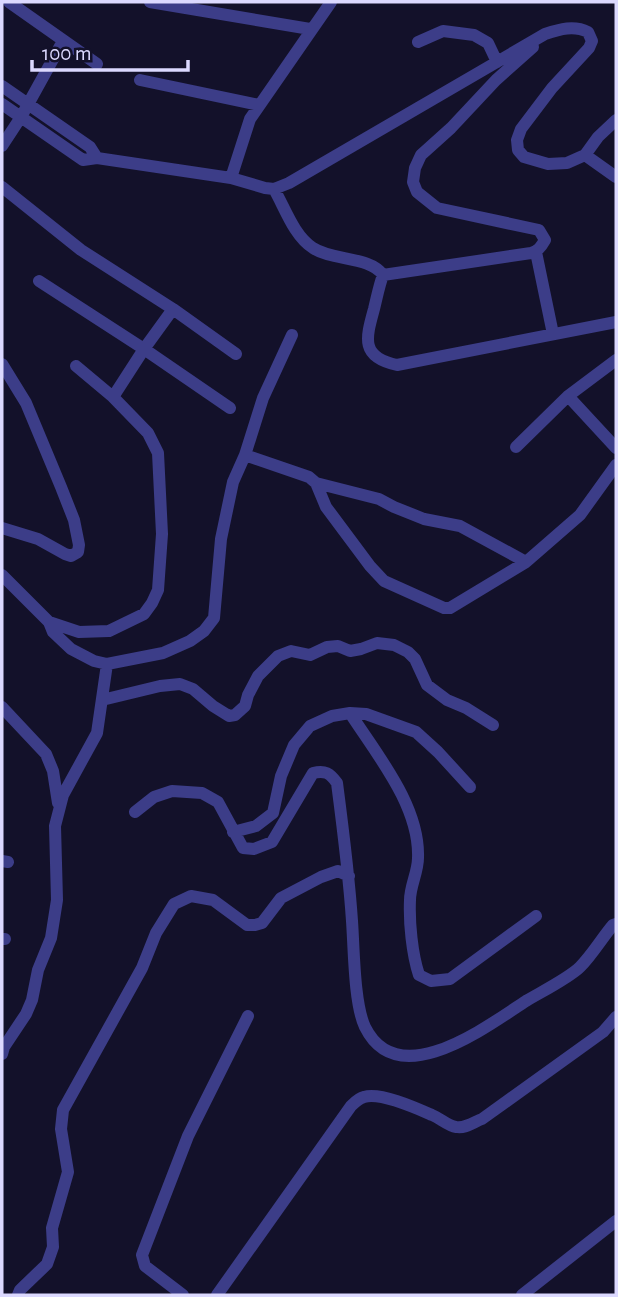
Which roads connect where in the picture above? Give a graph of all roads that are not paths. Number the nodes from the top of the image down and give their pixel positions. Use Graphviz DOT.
graph roads {
  1 [pos="9,2"];
  2 [pos="150,2"];
  3 [pos="331,2"];
  4 [pos="310,29"];
  5 [pos="545,34"];
  6 [pos="62,41"];
  7 [pos="418,42"];
  8 [pos="497,62"];
  9 [pos="97,64"];
  10 [pos="140,80"];
  11 [pos="2,86"];
  12 [pos="2,104"];
  13 [pos="27,104"];
  14 [pos="259,105"];
  15 [pos="21,117"];
  16 [pos="616,120"];
  17 [pos="2,146"];
  18 [pos="585,155"];
  19 [pos="97,158"];
  20 [pos="616,177"];
  21 [pos="231,178"];
  22 [pos="2,187"];
  23 [pos="274,188"];
  24 [pos="536,252"];
  25 [pos="383,275"];
  26 [pos="39,281"];
  27 [pos="173,309"];
  28 [pos="616,322"];
  29 [pos="554,334"];
  30 [pos="292,335"];
  31 [pos="144,349"];
  32 [pos="236,354"];
  33 [pos="616,360"];
  34 [pos="2,364"];
  35 [pos="76,366"];
  36 [pos="568,396"];
  37 [pos="113,397"];
  38 [pos="230,408"];
  39 [pos="516,447"];
  40 [pos="616,448"];
  41 [pos="245,455"];
  42 [pos="616,465"];
  43 [pos="316,483"];
  44 [pos="2,528"];
  45 [pos="526,562"];
  46 [pos="2,575"];
  47 [pos="49,622"];
  48 [pos="107,664"];
  49 [pos="102,700"];
  50 [pos="2,707"];
  51 [pos="349,713"];
  52 [pos="493,725"];
  53 [pos="470,787"];
  54 [pos="59,810"];
  55 [pos="135,812"];
  56 [pos="233,831"];
  57 [pos="349,876"];
  58 [pos="536,916"];
  59 [pos="616,925"];
  60 [pos="248,1016"];
  61 [pos="616,1017"];
  62 [pos="603,1032"];
  63 [pos="616,1035"];
  64 [pos="2,1054"];
  65 [pos="616,1221"];
  66 [pos="18,1295"];
  67 [pos="183,1295"];
  68 [pos="217,1295"];
  69 [pos="522,1295"];
  1 -- 6 [label="street"];
  2 -- 4 [label="street"];
  3 -- 4 [label="street"];
  4 -- 14 [label="street"];
  5 -- 8 [label="street"];
  5 -- 18 [label="street"];
  5 -- 24 [label="street"];
  6 -- 9 [label="street"];
  6 -- 13 [label="street"];
  7 -- 8 [label="street"];
  8 -- 23 [label="street"];
  10 -- 14 [label="street"];
  11 -- 13 [label="street"];
  12 -- 15 [label="street"];
  13 -- 15 [label="street"];
  13 -- 19 [label="street"];
  14 -- 21 [label="street"];
  15 -- 17 [label="street"];
  15 -- 19 [label="street"];
  16 -- 18 [label="street"];
  18 -- 20 [label="street"];
  19 -- 21 [label="street"];
  21 -- 23 [label="street"];
  22 -- 27 [label="street"];
  23 -- 25 [label="street"];
  24 -- 25 [label="street"];
  24 -- 29 [label="street"];
  25 -- 29 [label="street"];
  26 -- 31 [label="street"];
  27 -- 31 [label="street"];
  27 -- 32 [label="street"];
  28 -- 29 [label="street"];
  30 -- 41 [label="street"];
  31 -- 37 [label="street"];
  31 -- 38 [label="street"];
  33 -- 36 [label="street"];
  34 -- 44 [label="street"];
  35 -- 37 [label="street"];
  36 -- 39 [label="street"];
  36 -- 40 [label="street"];
  37 -- 47 [label="street"];
  41 -- 43 [label="street"];
  41 -- 48 [label="street"];
  42 -- 45 [label="street"];
  43 -- 45 [label="street"];
  43 -- 45 [label="street"];
  46 -- 47 [label="street"];
  47 -- 48 [label="street"];
  48 -- 49 [label="street"];
  49 -- 52 [label="street"];
  49 -- 54 [label="street"];
  50 -- 54 [label="street"];
  51 -- 53 [label="street"];
  51 -- 56 [label="street"];
  51 -- 58 [label="street"];
  54 -- 64 [label="street"];
  55 -- 56 [label="street"];
  56 -- 57 [label="street"];
  57 -- 59 [label="street"];
  57 -- 66 [label="street"];
  60 -- 67 [label="street"];
  61 -- 62 [label="street"];
  62 -- 63 [label="street"];
  62 -- 68 [label="street"];
  65 -- 69 [label="street"];
}
